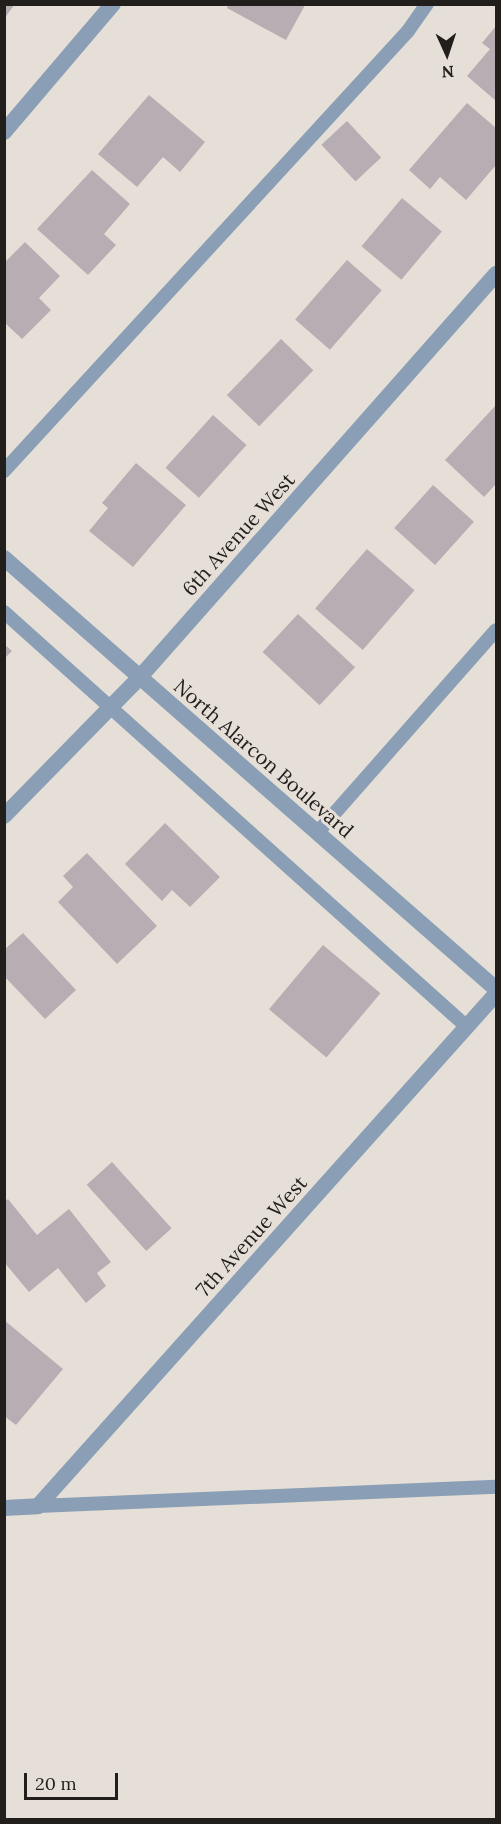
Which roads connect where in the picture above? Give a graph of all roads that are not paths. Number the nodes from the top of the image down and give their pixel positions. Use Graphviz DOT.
graph roads {
  1 [pos="113,4"];
  2 [pos="427,4"];
  3 [pos="4,132"];
  4 [pos="496,274"];
  5 [pos="4,471"];
  6 [pos="4,558"];
  7 [pos="4,612"];
  8 [pos="496,630"];
  9 [pos="140,677"];
  10 [pos="110,708"];
  11 [pos="4,816"];
  12 [pos="318,832"];
  13 [pos="496,989"];
  14 [pos="496,994"];
  15 [pos="467,1027"];
  16 [pos="496,1487"];
  17 [pos="38,1506"];
  18 [pos="4,1508"];
  1 -- 3 [label="street"];
  2 -- 5 [label="lane"];
  4 -- 9 [label="street, 6th Avenue West"];
  6 -- 9 [label="street, North Alarcon Boulevard"];
  7 -- 10 [label="lane"];
  8 -- 12 [label="lane"];
  9 -- 10 [label="street, 6th Avenue West"];
  9 -- 12 [label="street, North Alarcon Boulevard"];
  10 -- 11 [label="street, 6th Avenue West"];
  10 -- 15 [label="lane"];
  12 -- 13 [label="street, North Alarcon Boulevard"];
  14 -- 15 [label="street, 7th Avenue West"];
  15 -- 17 [label="street, 7th Avenue West"];
  16 -- 17 [label="lane"];
  17 -- 18 [label="street"];
}
